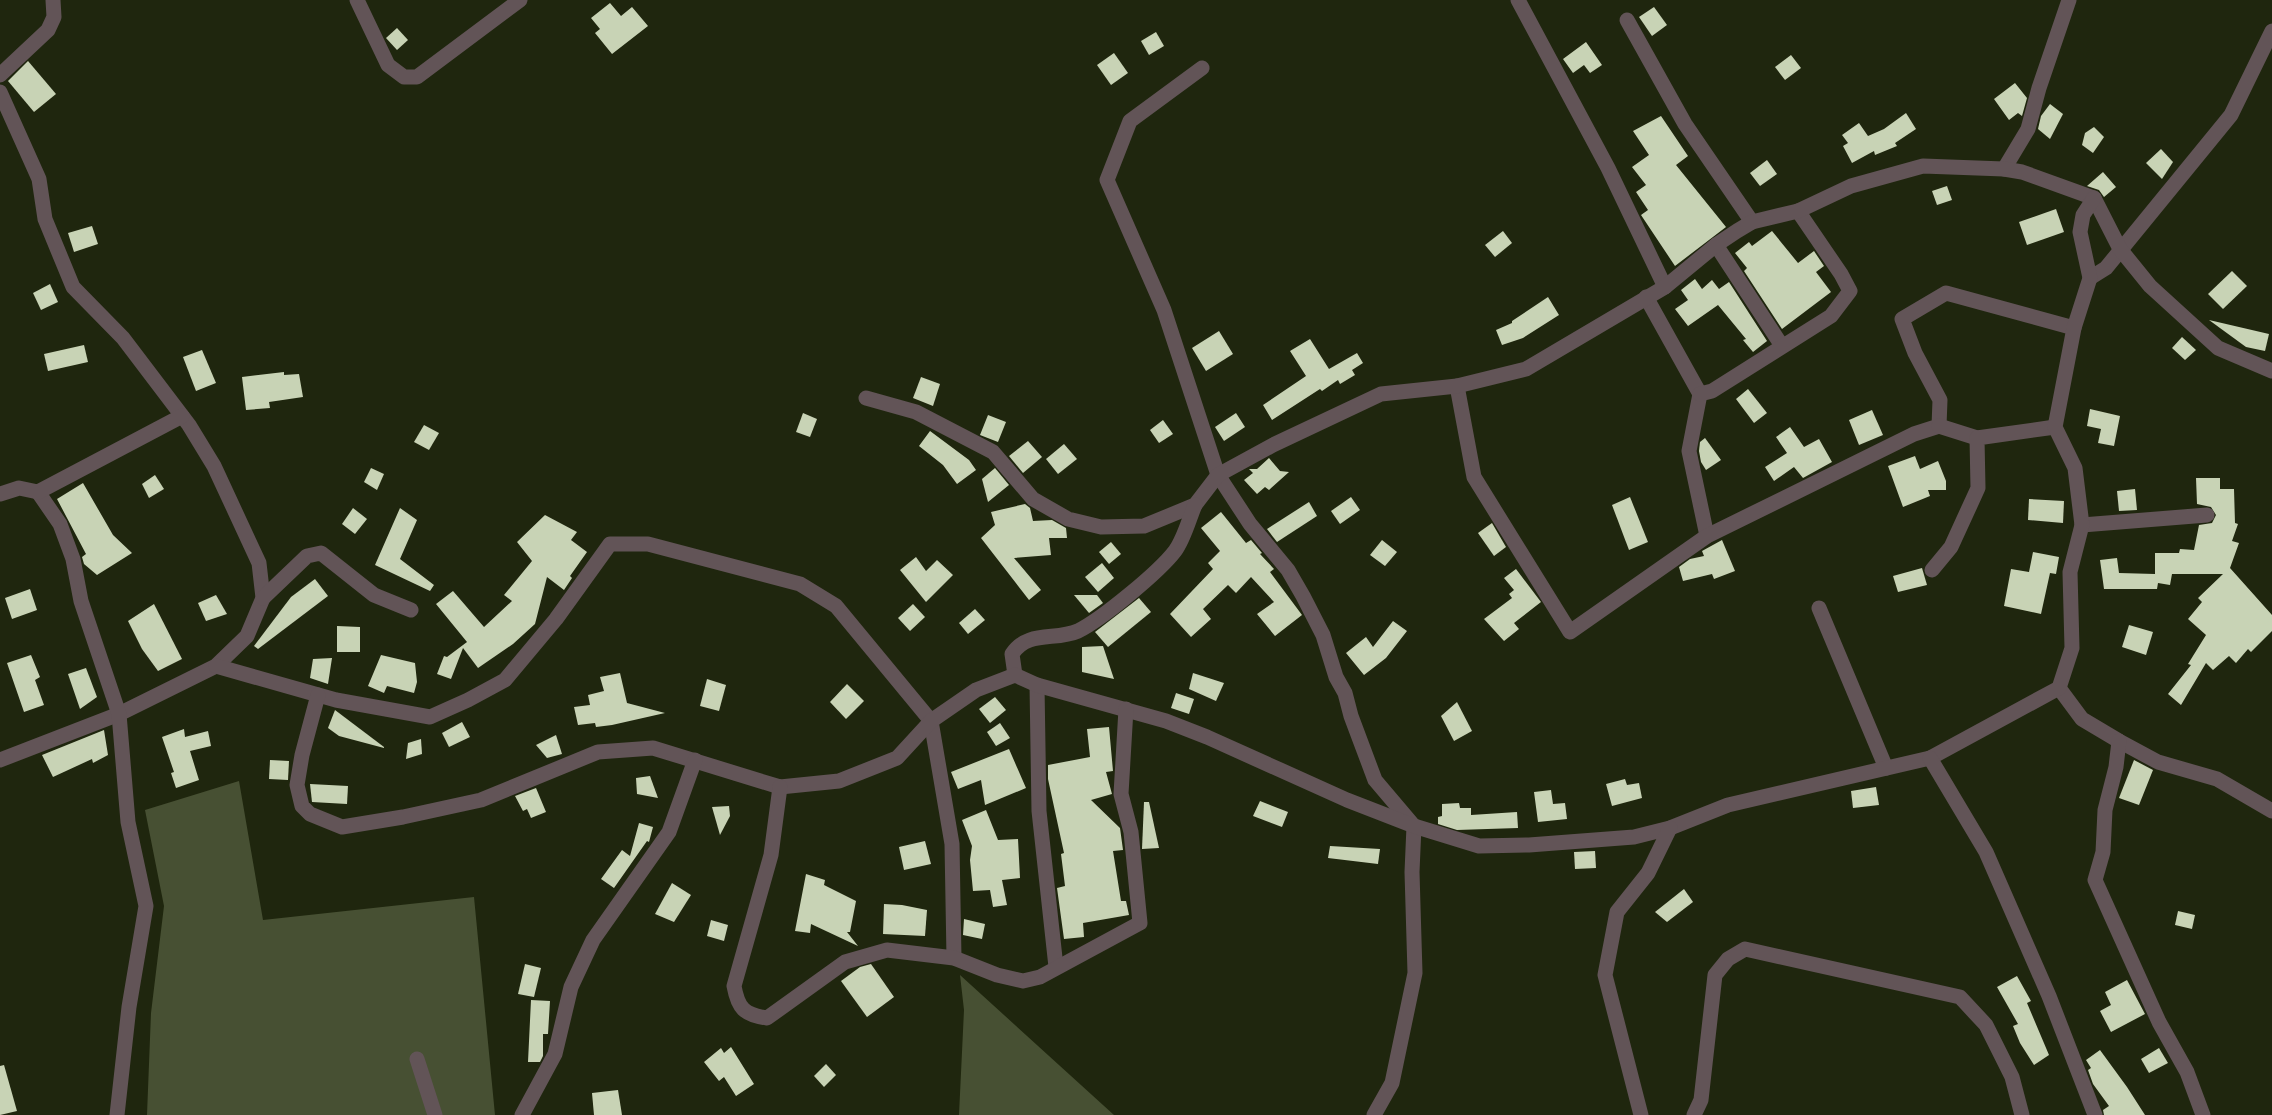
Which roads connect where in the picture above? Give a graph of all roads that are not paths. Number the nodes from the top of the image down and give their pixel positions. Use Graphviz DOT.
graph roads {
  1 [pos="53,0"];
  2 [pos="357,0"];
  3 [pos="520,0"];
  4 [pos="1518,0"];
  5 [pos="2069,0"];
  6 [pos="1627,20"];
  7 [pos="2272,31"];
  8 [pos="1202,68"];
  9 [pos="0,75"];
  10 [pos="0,92"];
  11 [pos="2004,169"];
  12 [pos="2094,198"];
  13 [pos="1798,211"];
  14 [pos="1752,222"];
  15 [pos="1716,244"];
  16 [pos="2120,248"];
  17 [pos="2090,278"];
  18 [pos="1665,287"];
  19 [pos="1646,297"];
  20 [pos="2074,328"];
  21 [pos="1782,346"];
  22 [pos="2272,371"];
  23 [pos="1457,386"];
  24 [pos="1700,394"];
  25 [pos="866,398"];
  26 [pos="182,416"];
  27 [pos="1939,426"];
  28 [pos="2055,427"];
  29 [pos="1977,438"];
  30 [pos="1218,475"];
  31 [pos="38,492"];
  32 [pos="0,494"];
  33 [pos="1195,505"];
  34 [pos="2207,515"];
  35 [pos="2082,524"];
  36 [pos="1707,536"];
  37 [pos="1932,570"];
  38 [pos="263,598"];
  39 [pos="1819,608"];
  40 [pos="411,610"];
  41 [pos="216,666"];
  42 [pos="1015,675"];
  43 [pos="1037,685"];
  44 [pos="2059,688"];
  45 [pos="318,695"];
  46 [pos="1126,709"];
  47 [pos="119,714"];
  48 [pos="931,721"];
  49 [pos="2119,741"];
  50 [pos="1930,758"];
  51 [pos="0,760"];
  52 [pos="695,760"];
  53 [pos="1886,768"];
  54 [pos="780,787"];
  55 [pos="2272,811"];
  56 [pos="1414,826"];
  57 [pos="1670,828"];
  58 [pos="954,958"];
  59 [pos="1056,967"];
  60 [pos="417,1059"];
  61 [pos="117,1115"];
  62 [pos="435,1115"];
  63 [pos="522,1115"];
  64 [pos="1374,1115"];
  65 [pos="1641,1115"];
  66 [pos="1694,1115"];
  67 [pos="2022,1115"];
  68 [pos="2095,1115"];
  69 [pos="2203,1115"];
  1 -- 9 [label="street"];
  2 -- 3 [label="street"];
  4 -- 18 [label="street"];
  5 -- 11 [label="street"];
  6 -- 14 [label="street"];
  7 -- 16 [label="street"];
  8 -- 30 [label="street"];
  10 -- 26 [label="street"];
  11 -- 12 [label="street"];
  11 -- 13 [label="street"];
  12 -- 16 [label="street"];
  12 -- 17 [label="street"];
  13 -- 14 [label="street"];
  13 -- 21 [label="street"];
  14 -- 15 [label="street"];
  15 -- 18 [label="street"];
  15 -- 21 [label="street"];
  16 -- 17 [label="street"];
  16 -- 22 [label="street"];
  17 -- 20 [label="street"];
  18 -- 19 [label="street"];
  19 -- 23 [label="street"];
  19 -- 24 [label="street"];
  20 -- 27 [label="street"];
  20 -- 28 [label="street"];
  21 -- 24 [label="street"];
  23 -- 30 [label="street"];
  23 -- 36 [label="street"];
  24 -- 36 [label="street"];
  25 -- 33 [label="street"];
  26 -- 31 [label="street"];
  26 -- 38 [label="street"];
  27 -- 29 [label="street"];
  27 -- 36 [label="street"];
  28 -- 29 [label="street"];
  28 -- 35 [label="street"];
  29 -- 37 [label="street"];
  30 -- 33 [label="street"];
  30 -- 56 [label="street"];
  31 -- 32 [label="street"];
  31 -- 47 [label="street"];
  33 -- 42 [label="street"];
  34 -- 35 [label="street"];
  35 -- 44 [label="street"];
  38 -- 40 [label="street"];
  38 -- 41 [label="street"];
  39 -- 53 [label="street"];
  41 -- 45 [label="street"];
  41 -- 47 [label="street"];
  42 -- 43 [label="street"];
  42 -- 48 [label="street"];
  43 -- 46 [label="street"];
  43 -- 59 [label="street"];
  44 -- 49 [label="street"];
  44 -- 50 [label="street"];
  45 -- 48 [label="street"];
  45 -- 52 [label="street"];
  46 -- 56 [label="street"];
  46 -- 59 [label="street"];
  47 -- 51 [label="street"];
  47 -- 61 [label="street"];
  48 -- 54 [label="street"];
  48 -- 58 [label="street"];
  49 -- 55 [label="street"];
  49 -- 69 [label="street"];
  50 -- 53 [label="street"];
  50 -- 68 [label="street"];
  52 -- 54 [label="street"];
  52 -- 63 [label="street"];
  53 -- 57 [label="street"];
  54 -- 58 [label="street"];
  56 -- 57 [label="street"];
  56 -- 64 [label="street"];
  57 -- 65 [label="street"];
  58 -- 59 [label="street"];
  60 -- 62 [label="street"];
  66 -- 67 [label="street"];
}
